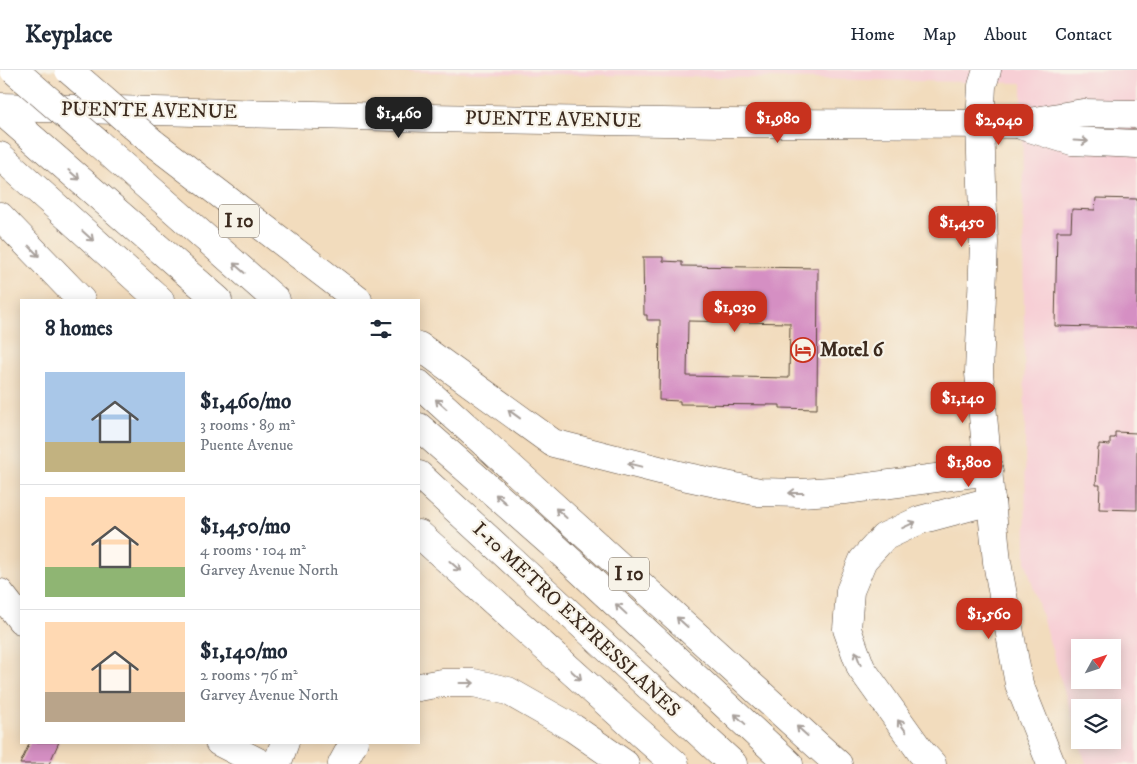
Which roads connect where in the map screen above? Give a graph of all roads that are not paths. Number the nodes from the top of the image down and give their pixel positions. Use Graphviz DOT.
graph roads {
  1 [pos="14,70"];
  2 [pos="69,70"];
  3 [pos="982,75"];
  4 [pos="0,109"];
  5 [pos="1137,114"];
  6 [pos="980,124"];
  7 [pos="1017,124"];
  8 [pos="152,142"];
  9 [pos="1137,144"];
  10 [pos="0,156"];
  11 [pos="0,216"];
  12 [pos="80,299"];
  13 [pos="159,299"];
  14 [pos="217,299"];
  15 [pos="275,299"];
  16 [pos="325,299"];
  17 [pos="357,299"];
  18 [pos="420,347"];
  19 [pos="420,385"];
  20 [pos="420,428"];
  21 [pos="988,471"];
  22 [pos="420,476"];
  23 [pos="991,501"];
  24 [pos="420,535"];
  25 [pos="0,593"];
  26 [pos="20,619"];
  27 [pos="420,687"];
  28 [pos="223,744"];
  29 [pos="284,744"];
  30 [pos="353,744"];
  31 [pos="262,764"];
  32 [pos="277,764"];
  33 [pos="342,764"];
  34 [pos="625,764"];
  35 [pos="674,764"];
  36 [pos="733,764"];
  37 [pos="789,764"];
  38 [pos="838,764"];
  39 [pos="932,764"];
  40 [pos="1051,764"];
  15 -- 1 [label="main road, one-way, bridge"];
  2 -- 8 [label="main road, I 10, bridge"];
  3 -- 6 [label="main road"];
  4 -- 6 [label="main road, PUENTE AVENUE"];
  4 -- 14 [label="main road, one-way"];
  5 -- 7 [label="main road, PUENTE AVENUE"];
  6 -- 7 [label="main road, PUENTE AVENUE"];
  6 -- 21 [label="main road"];
  7 -- 9 [label="main road, PUENTE AVENUE, one-way"];
  8 -- 16 [label="main road, I 10"];
  8 -- 17 [label="main road"];
  10 -- 13 [label="main road, one-way"];
  11 -- 12 [label="main road, one-way"];
  21 -- 18 [label="main road, one-way"];
  38 -- 19 [label="main road, I 10, one-way"];
  37 -- 20 [label="main road, I-10 METRO EXPRESSLANES, one-way"];
  21 -- 23 [label="main road"];
  22 -- 36 [label="main road, I-10 METRO EXPRESSLANES"];
  39 -- 23 [label="main road, one-way"];
  23 -- 40 [label="main road"];
  24 -- 35 [label="main road, one-way"];
  25 -- 26 [label="main road"];
  27 -- 34 [label="main road, one-way"];
  28 -- 31 [label="main road"];
  29 -- 32 [label="main road"];
  30 -- 33 [label="main road"];
}
